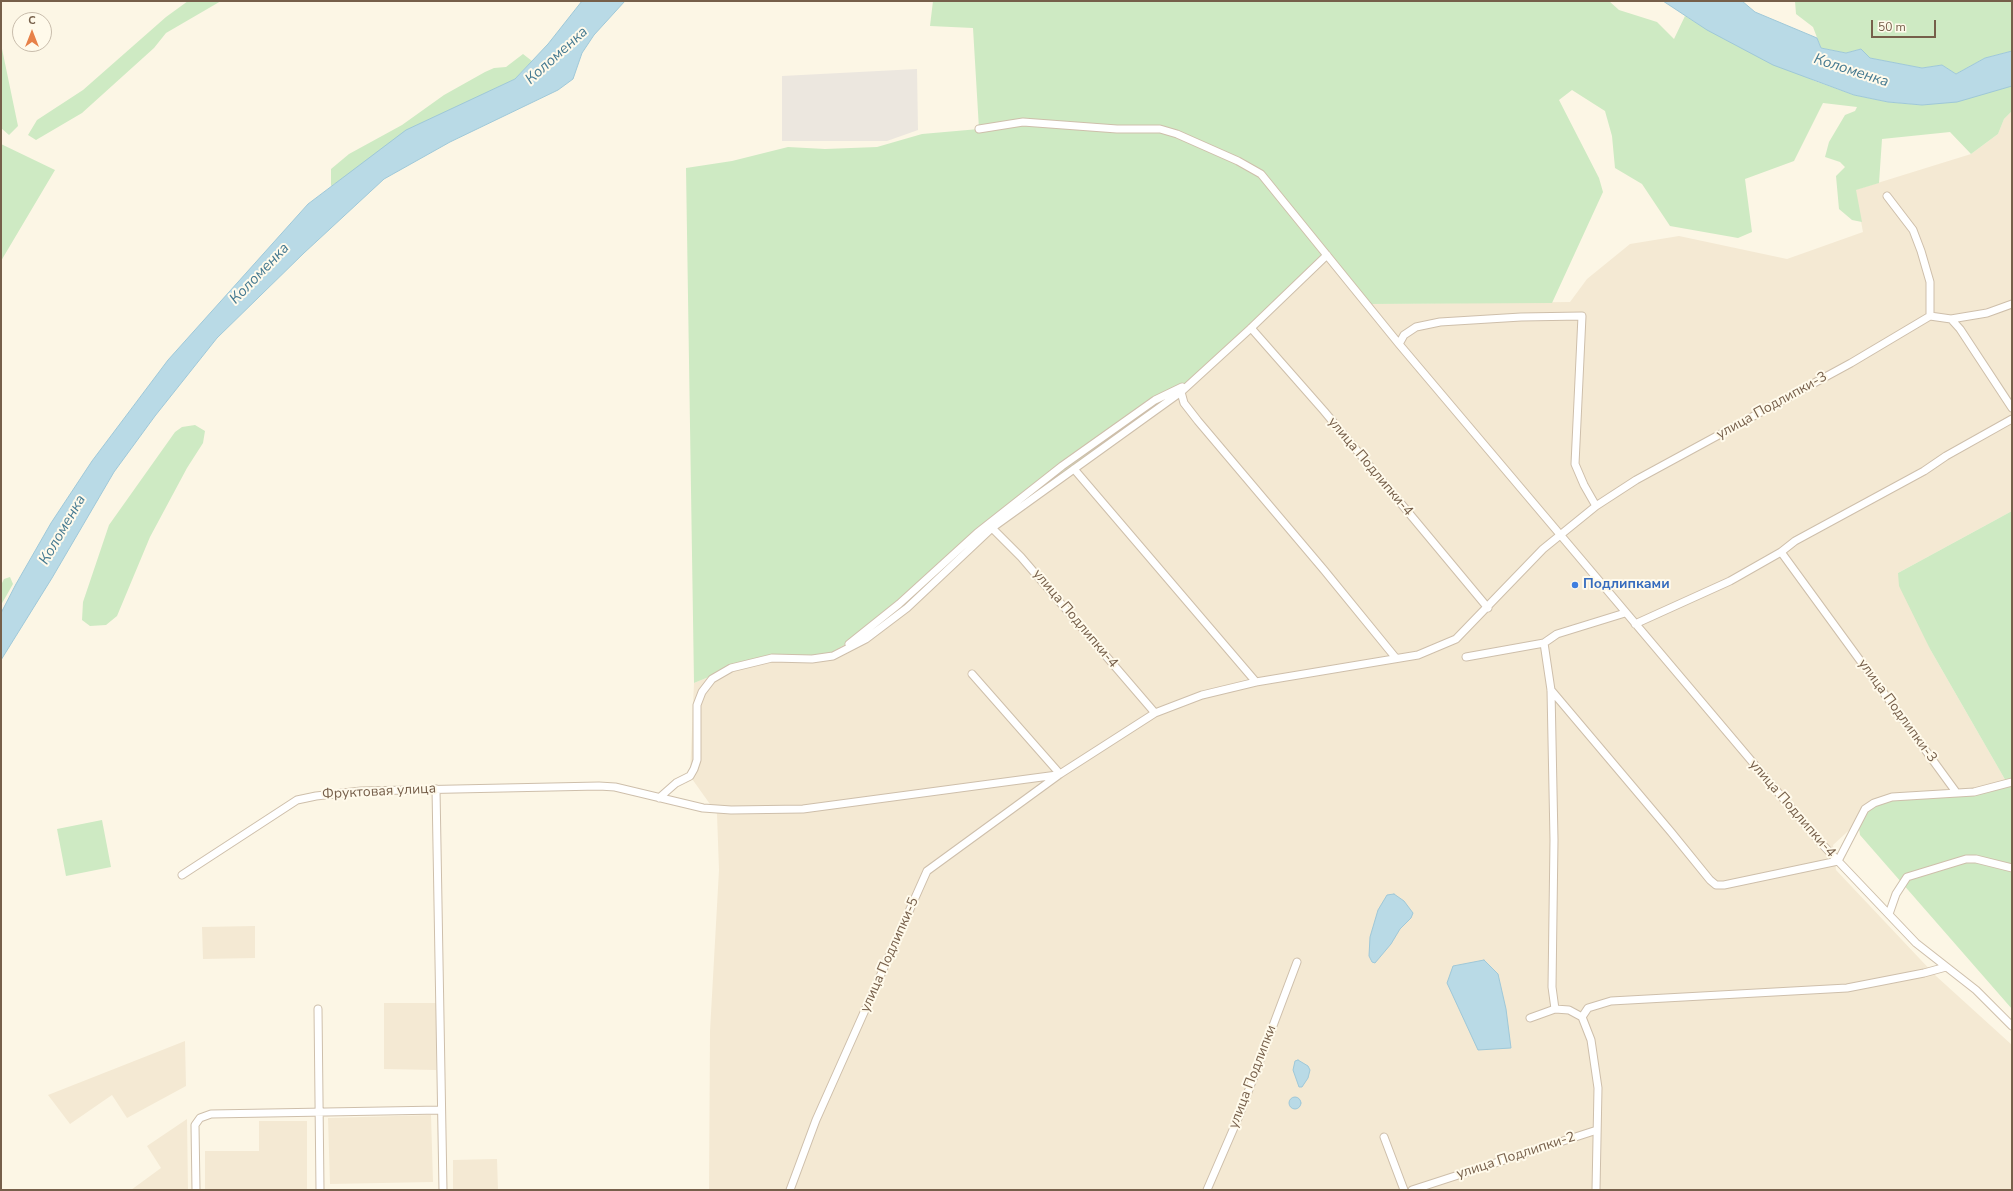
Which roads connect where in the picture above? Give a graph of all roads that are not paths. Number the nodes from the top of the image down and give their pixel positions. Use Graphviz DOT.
graph roads {
  1 [pos="979,129"];
  2 [pos="1887,196"];
  3 [pos="1327,255"];
  4 [pos="2012,304"];
  5 [pos="1930,316"];
  6 [pos="1951,319"];
  7 [pos="1252,328"];
  8 [pos="1399,344"];
  9 [pos="1188,384"];
  10 [pos="1181,392"];
  11 [pos="2012,408"];
  12 [pos="2012,419"];
  13 [pos="1074,469"];
  14 [pos="1596,506"];
  15 [pos="992,528"];
  16 [pos="1561,535"];
  17 [pos="1781,552"];
  18 [pos="1488,608"];
  19 [pos="1625,613"];
  20 [pos="1635,624"];
  21 [pos="1544,643"];
  22 [pos="833,656"];
  23 [pos="1395,657"];
  24 [pos="1466,657"];
  25 [pos="972,674"];
  26 [pos="1256,682"];
  27 [pos="1551,690"];
  28 [pos="1155,713"];
  29 [pos="1060,774"];
  30 [pos="2010,783"];
  31 [pos="436,789"];
  32 [pos="1956,792"];
  33 [pos="659,798"];
  34 [pos="1838,861"];
  35 [pos="2012,868"];
  36 [pos="182,875"];
  37 [pos="1889,914"];
  38 [pos="1297,962"];
  39 [pos="1946,967"];
  40 [pos="1555,1009"];
  41 [pos="318,1010"];
  42 [pos="1582,1017"];
  43 [pos="1530,1018"];
  44 [pos="2012,1026"];
  45 [pos="441,1110"];
  46 [pos="319,1112"];
  47 [pos="1597,1130"];
  48 [pos="1384,1137"];
  49 [pos="196,1190"];
  50 [pos="320,1190"];
  51 [pos="443,1190"];
  52 [pos="790,1190"];
  53 [pos="1207,1190"];
  54 [pos="1404,1190"];
  55 [pos="1412,1190"];
  56 [pos="1596,1190"];
  1 -- 3 [label="street, улица Подлипки-4"];
  2 -- 5 [label="street"];
  3 -- 7 [label="street"];
  3 -- 8 [label="street, улица Подлипки-4"];
  4 -- 6 [label="street"];
  5 -- 6 [label="street"];
  5 -- 14 [label="street, улица Подлипки-3"];
  6 -- 11 [label="street"];
  7 -- 9 [label="street"];
  7 -- 18 [label="street, улица Подлипки-4"];
  8 -- 14 [label="street"];
  8 -- 16 [label="street, улица Подлипки-4"];
  9 -- 10 [label="street"];
  9 -- 22 [label="street"];
  10 -- 13 [label="street"];
  10 -- 23 [label="street"];
  12 -- 17 [label="street"];
  13 -- 15 [label="street"];
  13 -- 26 [label="street"];
  14 -- 16 [label="street, улица Подлипки-3"];
  15 -- 22 [label="street"];
  15 -- 28 [label="street, улица Подлипки-4"];
  16 -- 18 [label="street"];
  16 -- 19 [label="street, улица Подлипки-4"];
  17 -- 20 [label="street"];
  17 -- 32 [label="street, улица Подлипки-3"];
  18 -- 23 [label="street"];
  19 -- 20 [label="street, улица Подлипки-4"];
  19 -- 21 [label="street"];
  20 -- 34 [label="street, улица Подлипки-4"];
  21 -- 24 [label="street"];
  21 -- 27 [label="street"];
  22 -- 33 [label="street"];
  23 -- 26 [label="street"];
  25 -- 29 [label="street"];
  26 -- 28 [label="street"];
  27 -- 34 [label="street, улица Подлипки-4"];
  27 -- 40 [label="street"];
  28 -- 29 [label="street"];
  29 -- 33 [label="street, Фруктовая улица"];
  29 -- 52 [label="street, улица Подлипки-5"];
  30 -- 32 [label="street"];
  31 -- 33 [label="street, Фруктовая улица"];
  31 -- 36 [label="street, Фруктовая улица"];
  31 -- 45 [label="street"];
  32 -- 34 [label="street"];
  34 -- 37 [label="street"];
  35 -- 37 [label="street"];
  37 -- 39 [label="street"];
  38 -- 53 [label="street, улица Подлипки"];
  39 -- 42 [label="street"];
  39 -- 44 [label="street"];
  40 -- 42 [label="street"];
  40 -- 43 [label="street"];
  41 -- 46 [label="street"];
  42 -- 47 [label="street, улица Подлипки-2"];
  45 -- 46 [label="street"];
  45 -- 51 [label="street"];
  46 -- 49 [label="street"];
  46 -- 50 [label="street"];
  47 -- 55 [label="street, улица Подлипки-2"];
  47 -- 56 [label="street, улица Подлипки-2"];
  48 -- 54 [label="street"];
}
